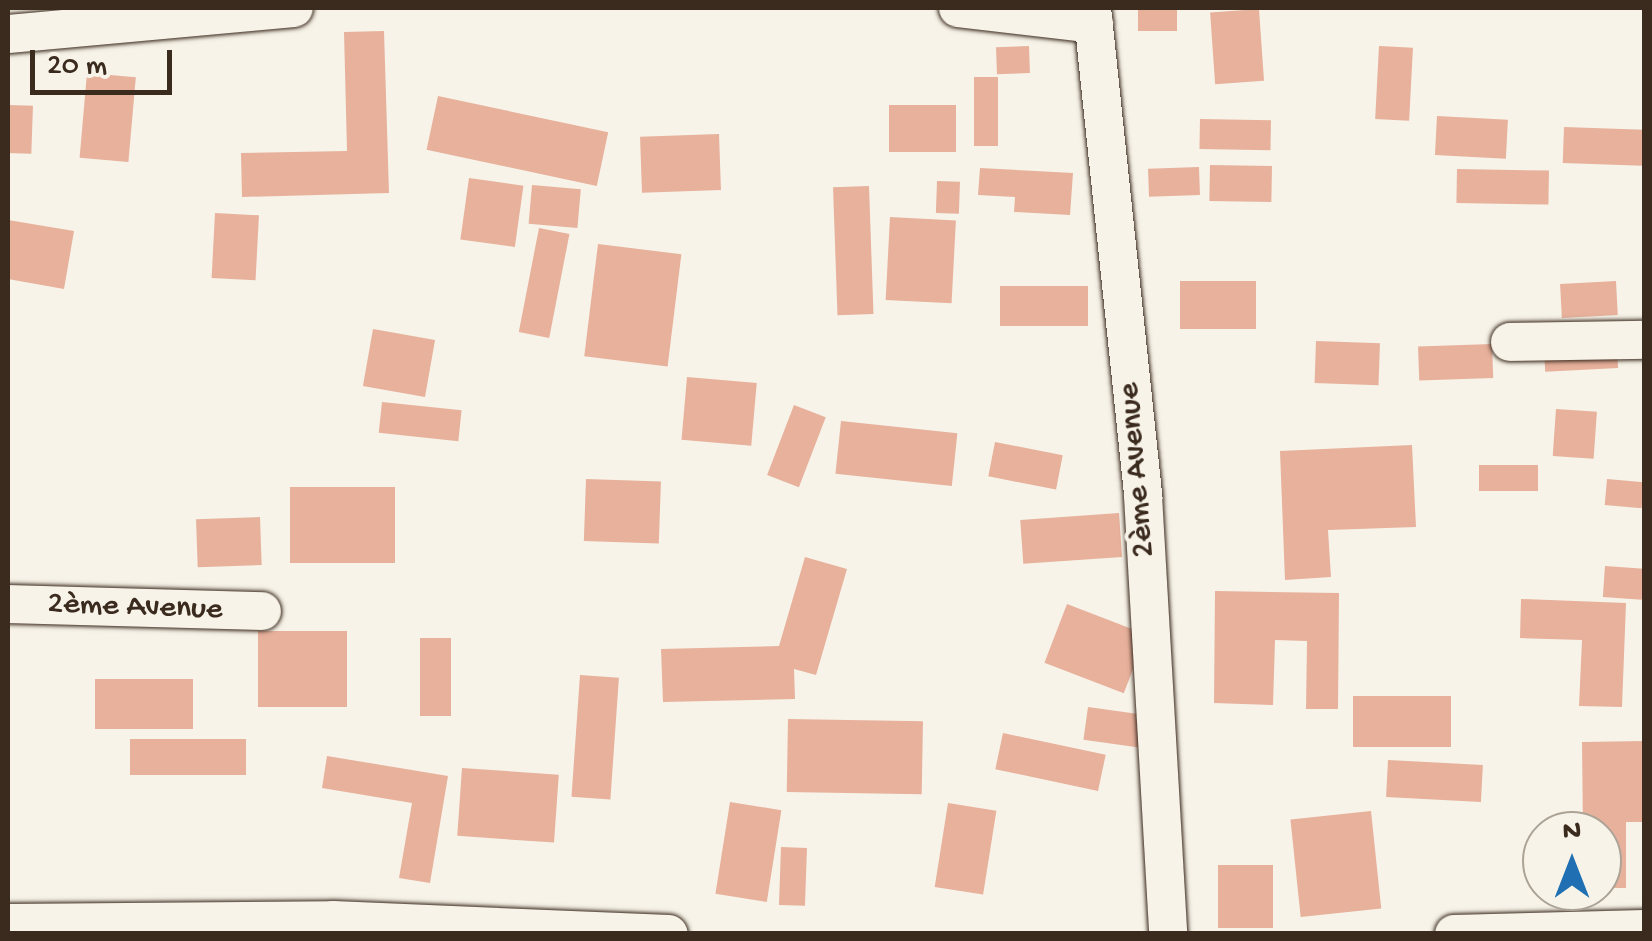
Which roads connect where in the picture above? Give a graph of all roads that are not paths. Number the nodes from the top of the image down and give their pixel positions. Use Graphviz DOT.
graph roads {
  1 [pos="294,8"];
  2 [pos="958,8"];
  3 [pos="1093,16"];
  4 [pos="8,34"];
  5 [pos="1644,340"];
  6 [pos="1510,342"];
  7 [pos="8,604"];
  8 [pos="262,611"];
  9 [pos="8,923"];
  10 [pos="1644,928"];
  11 [pos="669,934"];
  12 [pos="1168,934"];
  13 [pos="1454,934"];
  1 -- 4 [label="street"];
  2 -- 3 [label="street"];
  3 -- 12 [label="street, 2ème Avenue"];
  5 -- 6 [label="street"];
  7 -- 8 [label="street, 2ème Avenue"];
  9 -- 11 [label="street"];
  10 -- 13 [label="street"];
}
